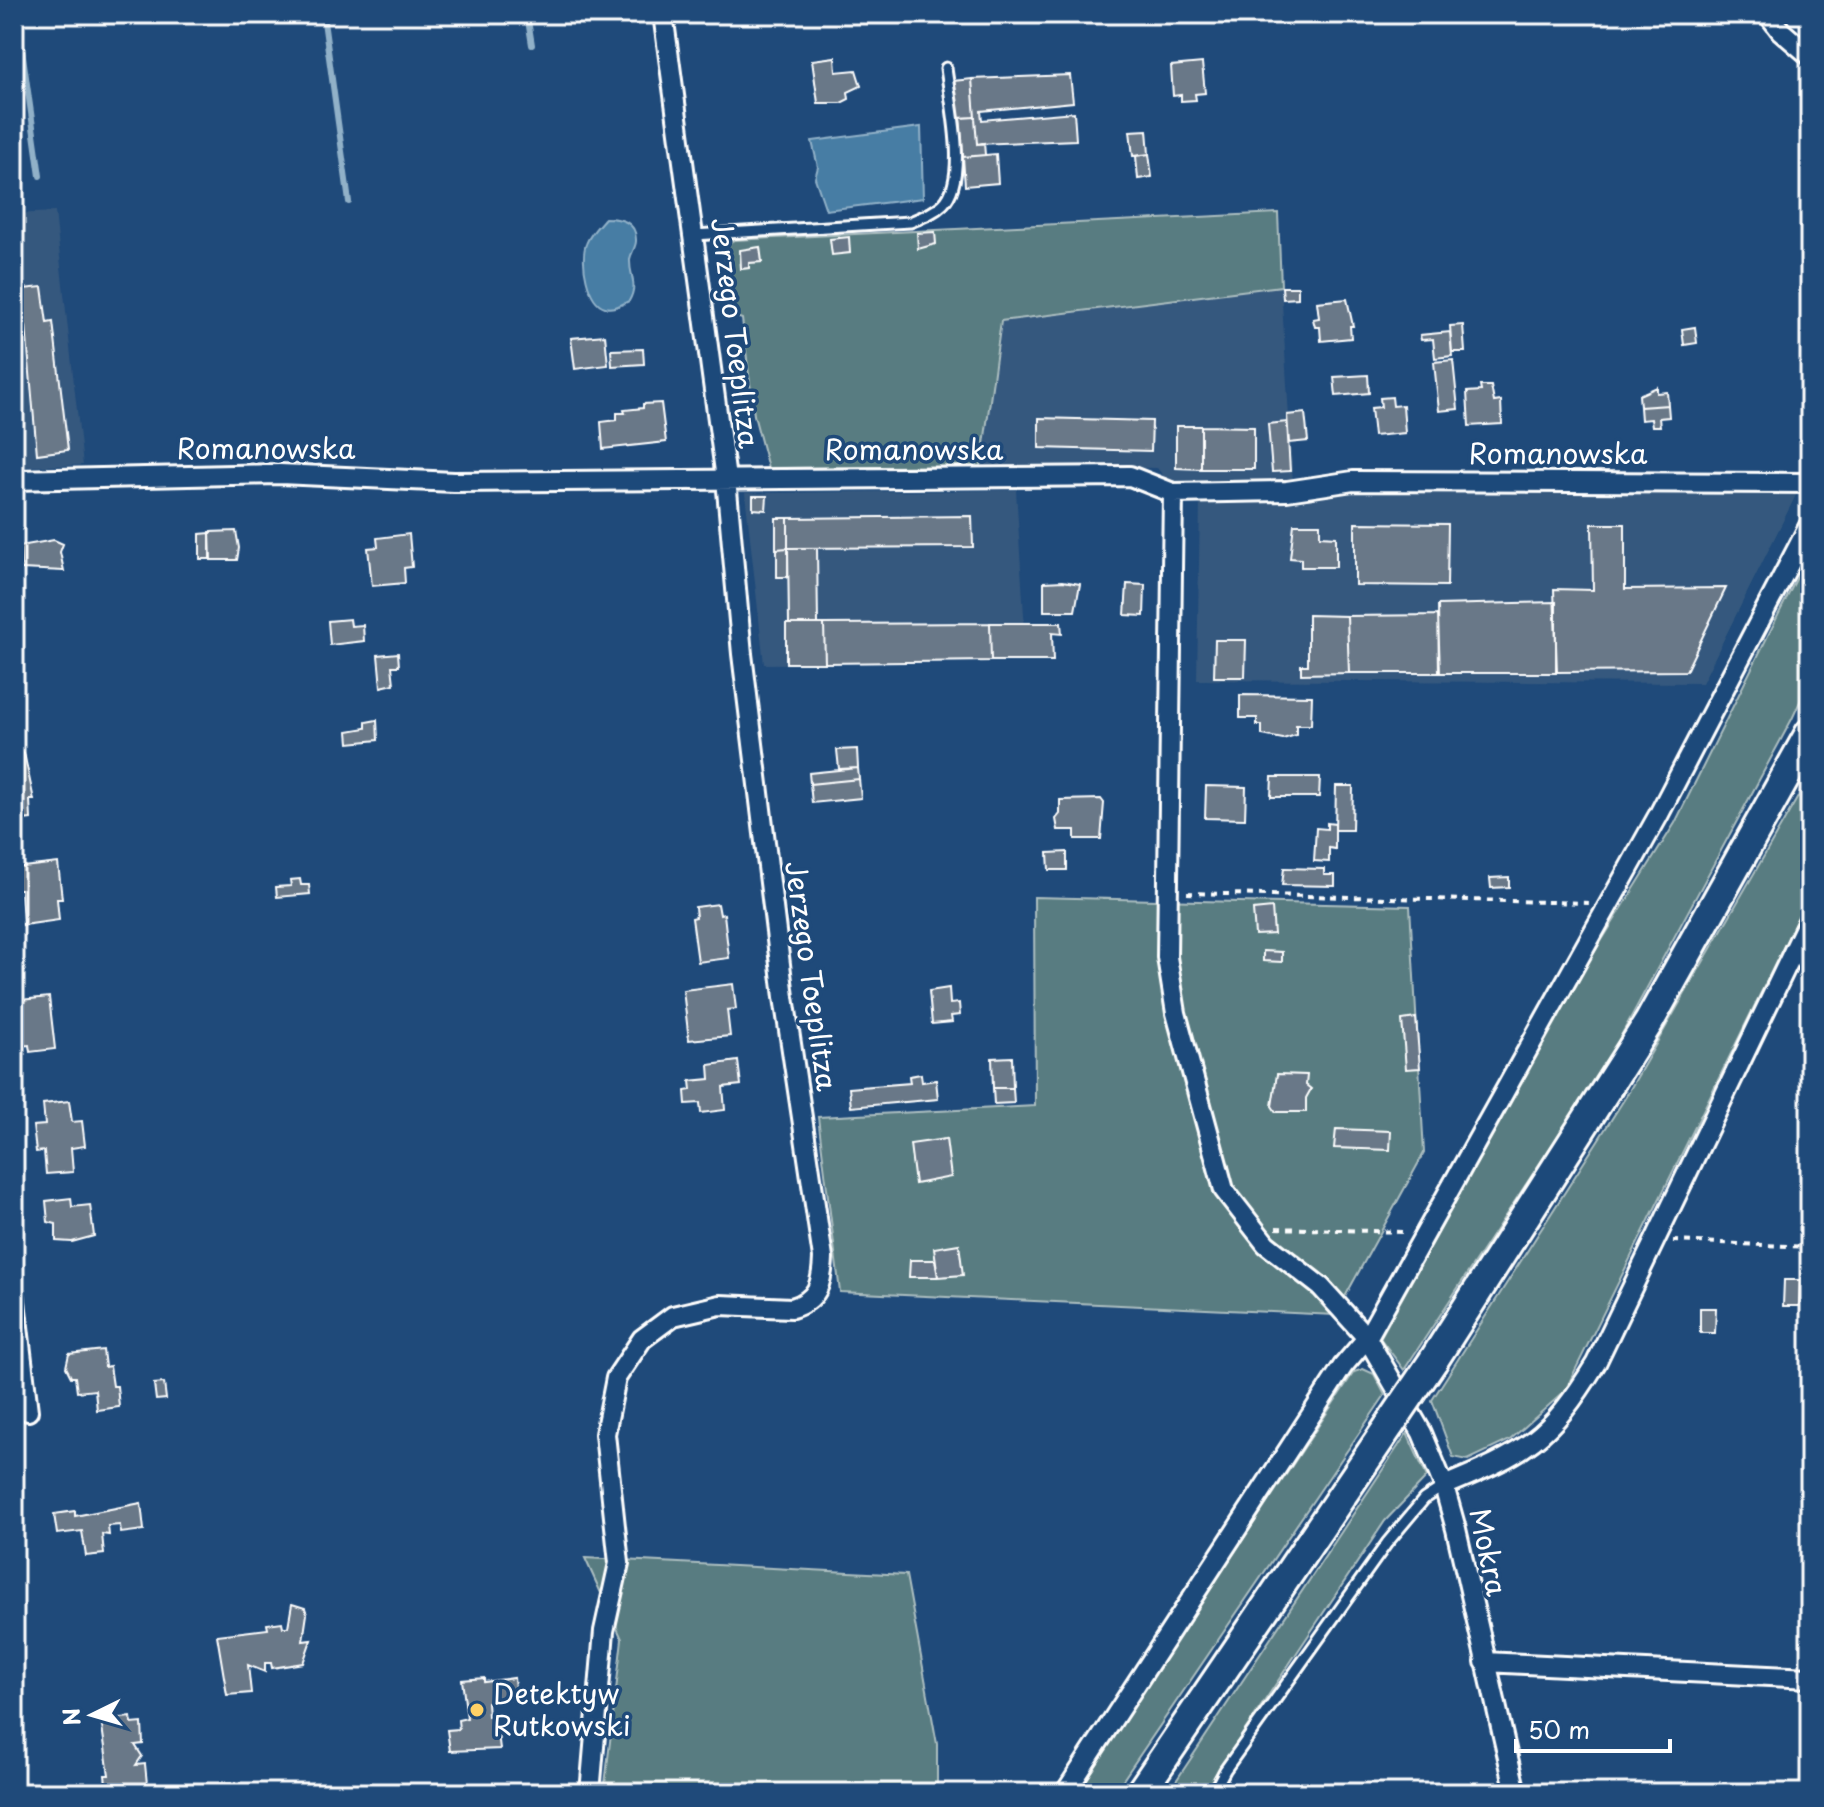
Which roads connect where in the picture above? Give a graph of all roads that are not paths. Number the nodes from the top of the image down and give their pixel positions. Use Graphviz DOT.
graph roads {
  1 [pos="663,14"];
  2 [pos="1768,14"];
  3 [pos="1810,56"];
  4 [pos="946,68"];
  5 [pos="694,235"];
  6 [pos="726,479"];
  7 [pos="14,480"];
  8 [pos="1810,483"];
  9 [pos="1173,493"];
  10 [pos="1810,524"];
  11 [pos="1810,733"];
  12 [pos="1810,917"];
  13 [pos="14,1293"];
  14 [pos="1367,1338"];
  15 [pos="28,1411"];
  16 [pos="1444,1486"];
  17 [pos="1485,1662"];
  18 [pos="1810,1678"];
  19 [pos="590,1793"];
  20 [pos="1065,1793"];
  21 [pos="1140,1793"];
  22 [pos="1213,1793"];
  23 [pos="1516,1793"];
  1 -- 5 [label="street, Jerzego Toeplitza"];
  2 -- 3 [label="street"];
  4 -- 5 [label="lane"];
  5 -- 6 [label="street, Jerzego Toeplitza"];
  6 -- 7 [label="street, Romanowska"];
  6 -- 9 [label="street, Romanowska"];
  6 -- 19 [label="street, Jerzego Toeplitza"];
  8 -- 9 [label="street, Romanowska"];
  9 -- 14 [label="street, Mokra"];
  10 -- 14 [label="street"];
  11 -- 21 [label="main road, bridge"];
  12 -- 16 [label="street"];
  13 -- 15 [label="street"];
  14 -- 16 [label="street, Mokra"];
  14 -- 20 [label="street"];
  16 -- 17 [label="street, Mokra"];
  16 -- 22 [label="lane"];
  17 -- 18 [label="street"];
  17 -- 23 [label="street, Mokra"];
}
